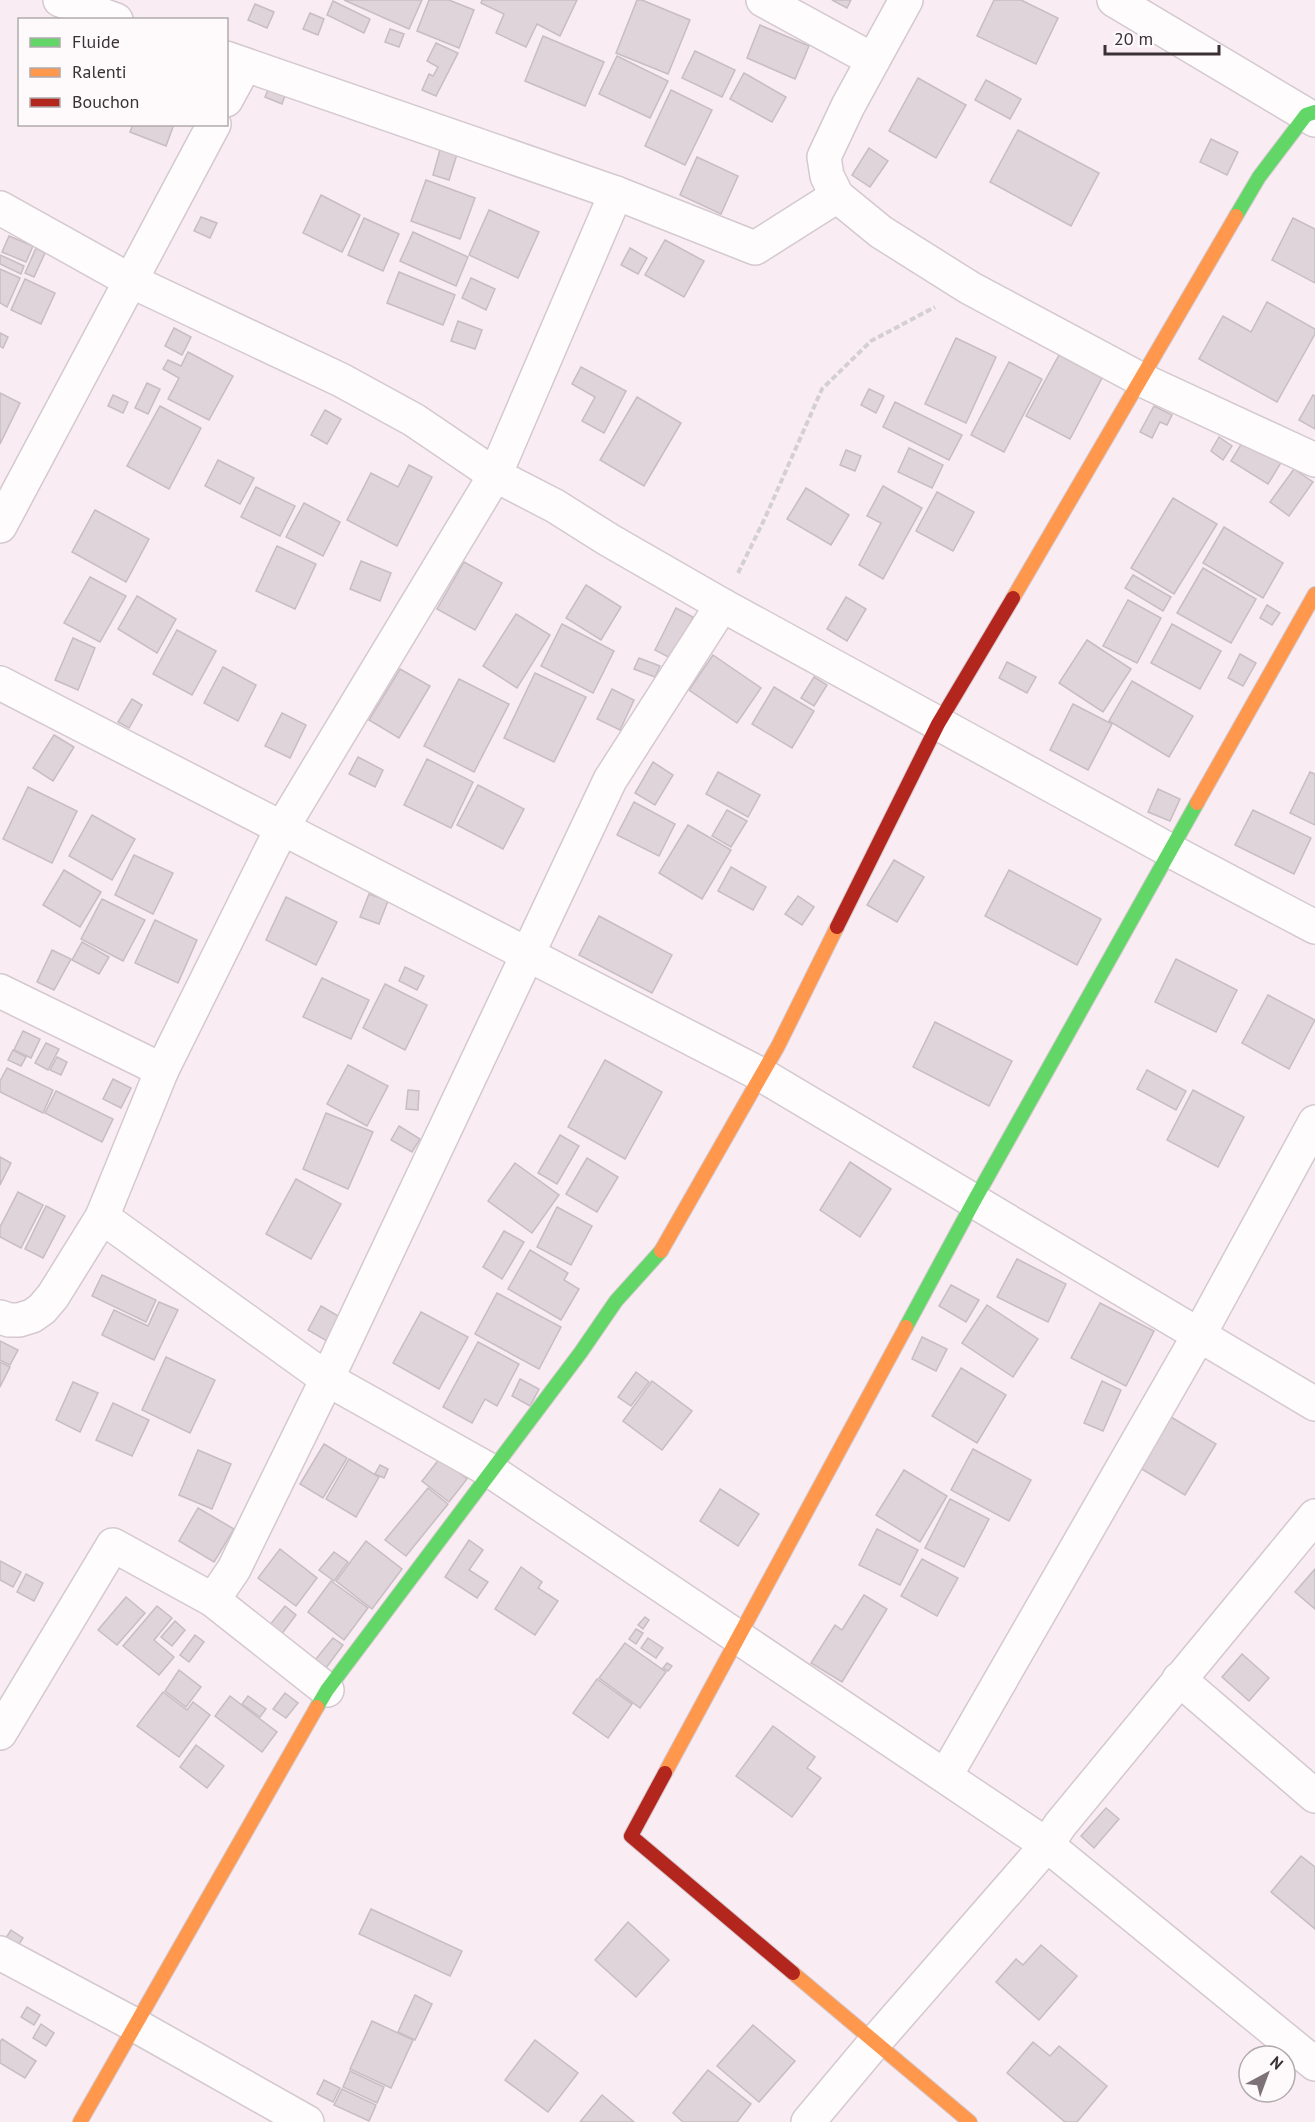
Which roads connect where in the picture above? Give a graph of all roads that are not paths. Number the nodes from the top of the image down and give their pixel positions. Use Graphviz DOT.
graph roads {
  1 [pos="60,0"];
  2 [pos="763,0"];
  3 [pos="906,0"];
  4 [pos="1114,0"];
  5 [pos="110,18"];
  6 [pos="873,60"];
  7 [pos="236,61"];
  8 [pos="228,92"];
  9 [pos="1312,116"];
  10 [pos="213,126"];
  11 [pos="616,193"];
  12 [pos="837,196"];
  13 [pos="0,208"];
  14 [pos="131,281"];
  15 [pos="1142,380"];
  16 [pos="1315,460"];
  17 [pos="495,475"];
  18 [pos="0,526"];
  19 [pos="1315,594"];
  20 [pos="723,604"];
  21 [pos="0,683"];
  22 [pos="938,724"];
  23 [pos="282,828"];
  24 [pos="1171,851"];
  25 [pos="1315,927"];
  26 [pos="529,954"];
  27 [pos="0,990"];
  28 [pos="162,1070"];
  29 [pos="762,1074"];
  30 [pos="1315,1122"];
  31 [pos="974,1201"];
  32 [pos="102,1216"];
  33 [pos="0,1317"];
  34 [pos="1199,1335"];
  35 [pos="327,1379"];
  36 [pos="1315,1404"];
  37 [pos="491,1471"];
  38 [pos="1315,1516"];
  39 [pos="213,1600"];
  40 [pos="740,1638"];
  41 [pos="1179,1679"];
  42 [pos="327,1690"];
  43 [pos="0,1733"];
  44 [pos="946,1775"];
  45 [pos="1315,1796"];
  46 [pos="1047,1845"];
  47 [pos="0,1953"];
  48 [pos="135,2025"];
  49 [pos="876,2041"];
  50 [pos="1315,2064"];
  51 [pos="80,2122"];
  52 [pos="307,2122"];
  53 [pos="808,2122"];
  54 [pos="970,2122"];
  1 -- 5 [label="street"];
  2 -- 6 [label="street"];
  3 -- 6 [label="street"];
  4 -- 9 [label="street"];
  6 -- 12 [label="street"];
  7 -- 8 [label="street"];
  7 -- 11 [label="street"];
  9 -- 15 [label="street"];
  10 -- 14 [label="street"];
  11 -- 12 [label="street"];
  11 -- 17 [label="street"];
  12 -- 15 [label="street"];
  13 -- 14 [label="street"];
  14 -- 17 [label="street"];
  14 -- 18 [label="street"];
  15 -- 16 [label="street"];
  15 -- 22 [label="street"];
  17 -- 20 [label="street"];
  17 -- 23 [label="street"];
  19 -- 24 [label="street"];
  20 -- 22 [label="street"];
  20 -- 26 [label="street"];
  21 -- 23 [label="street"];
  22 -- 24 [label="street"];
  22 -- 29 [label="street"];
  23 -- 26 [label="street"];
  23 -- 28 [label="street"];
  24 -- 25 [label="street"];
  24 -- 31 [label="street"];
  26 -- 29 [label="street"];
  26 -- 35 [label="street"];
  27 -- 28 [label="street"];
  28 -- 32 [label="street"];
  29 -- 31 [label="street"];
  29 -- 37 [label="street"];
  30 -- 34 [label="street"];
  31 -- 34 [label="street"];
  31 -- 40 [label="street"];
  32 -- 33 [label="street"];
  32 -- 35 [label="street"];
  34 -- 36 [label="street"];
  34 -- 44 [label="street"];
  35 -- 37 [label="street"];
  35 -- 39 [label="street"];
  37 -- 40 [label="street"];
  37 -- 42 [label="street"];
  38 -- 41 [label="street"];
  39 -- 42 [label="street"];
  39 -- 43 [label="street"];
  40 -- 44 [label="street"];
  40 -- 49 [label="street"];
  41 -- 45 [label="street"];
  41 -- 46 [label="street"];
  42 -- 48 [label="street"];
  44 -- 46 [label="street"];
  46 -- 49 [label="street"];
  46 -- 50 [label="street"];
  47 -- 48 [label="street"];
  48 -- 51 [label="street"];
  48 -- 52 [label="street"];
  49 -- 53 [label="street"];
  49 -- 54 [label="street"];
}
